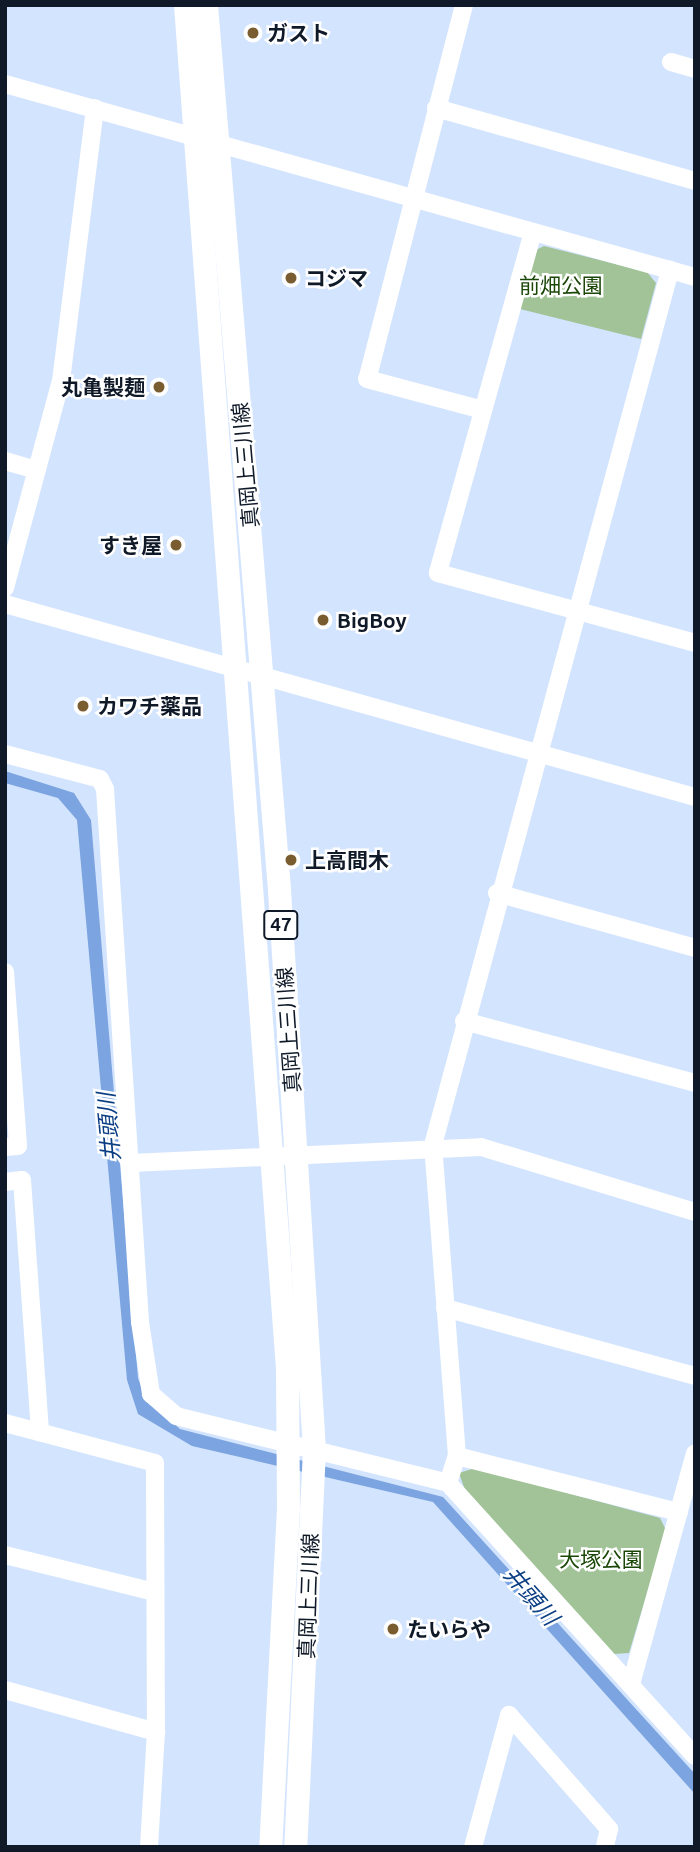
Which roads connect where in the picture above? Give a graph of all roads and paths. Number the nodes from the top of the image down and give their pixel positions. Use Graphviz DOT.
graph roads {
  1 [pos="185,5"];
  2 [pos="206,5"];
  3 [pos="464,5"];
  4 [pos="671,62"];
  5 [pos="695,69"];
  6 [pos="5,85"];
  7 [pos="95,108"];
  8 [pos="436,108"];
  9 [pos="208,141"];
  10 [pos="695,181"];
  11 [pos="412,198"];
  12 [pos="533,232"];
  13 [pos="670,270"];
  14 [pos="695,277"];
  15 [pos="483,411"];
  16 [pos="5,461"];
  17 [pos="37,470"];
  18 [pos="5,588"];
  19 [pos="5,604"];
  20 [pos="575,609"];
  21 [pos="695,643"];
  22 [pos="237,668"];
  23 [pos="262,675"];
  24 [pos="536,753"];
  25 [pos="5,754"];
  26 [pos="695,797"];
  27 [pos="497,894"];
  28 [pos="695,948"];
  29 [pos="5,972"];
  30 [pos="464,1021"];
  31 [pos="695,1083"];
  32 [pos="433,1145"];
  33 [pos="5,1147"];
  34 [pos="285,1152"];
  35 [pos="131,1163"];
  36 [pos="5,1182"];
  37 [pos="695,1212"];
  38 [pos="445,1308"];
  39 [pos="695,1376"];
  40 [pos="5,1423"];
  41 [pos="40,1432"];
  42 [pos="289,1443"];
  43 [pos="314,1449"];
  44 [pos="695,1454"];
  45 [pos="457,1456"];
  46 [pos="448,1483"];
  47 [pos="679,1512"];
  48 [pos="5,1555"];
  49 [pos="155,1592"];
  50 [pos="631,1684"];
  51 [pos="5,1690"];
  52 [pos="156,1731"];
  53 [pos="695,1756"];
  54 [pos="149,1847"];
  55 [pos="270,1847"];
  56 [pos="295,1847"];
  57 [pos="472,1847"];
  58 [pos="605,1847"];
  1 -- 9 [label="main road, 真岡上三川線 / 47"];
  2 -- 9 [label="main road, 真岡上三川線 / 47"];
  3 -- 8 [label="street"];
  4 -- 5 [label="street"];
  6 -- 7 [label="street"];
  7 -- 9 [label="street"];
  7 -- 17 [label="street"];
  8 -- 10 [label="street"];
  8 -- 11 [label="street"];
  9 -- 11 [label="street"];
  9 -- 22 [label="main road, 真岡上三川線 / 47"];
  9 -- 23 [label="main road, 真岡上三川線 / 47"];
  11 -- 12 [label="street"];
  11 -- 15 [label="street"];
  12 -- 13 [label="street"];
  12 -- 15 [label="street"];
  13 -- 14 [label="street"];
  13 -- 20 [label="street"];
  15 -- 20 [label="street"];
  16 -- 17 [label="street"];
  17 -- 18 [label="street"];
  19 -- 22 [label="street"];
  20 -- 21 [label="street"];
  20 -- 24 [label="street"];
  22 -- 23 [label="street"];
  22 -- 34 [label="main road, 真岡上三川線 / 47"];
  23 -- 24 [label="street"];
  23 -- 34 [label="main road, 真岡上三川線 / 47"];
  24 -- 26 [label="street"];
  24 -- 27 [label="street"];
  25 -- 35 [label="street"];
  27 -- 28 [label="street"];
  27 -- 30 [label="street"];
  29 -- 33 [label="street"];
  30 -- 31 [label="street"];
  30 -- 32 [label="street"];
  32 -- 34 [label="street"];
  32 -- 37 [label="street"];
  32 -- 38 [label="street"];
  34 -- 35 [label="street"];
  34 -- 42 [label="main road, 真岡上三川線 / 47"];
  34 -- 43 [label="main road, 真岡上三川線 / 47"];
  35 -- 42 [label="street"];
  36 -- 41 [label="street"];
  38 -- 39 [label="street"];
  38 -- 45 [label="street"];
  40 -- 41 [label="street"];
  41 -- 49 [label="street"];
  42 -- 43 [label="street"];
  42 -- 55 [label="main road, 真岡上三川線 / 47"];
  43 -- 46 [label="street"];
  43 -- 56 [label="main road, 真岡上三川線 / 47"];
  44 -- 47 [label="street"];
  45 -- 46 [label="street"];
  45 -- 47 [label="street"];
  46 -- 50 [label="street"];
  47 -- 50 [label="street"];
  48 -- 49 [label="street"];
  49 -- 52 [label="street"];
  50 -- 53 [label="street"];
  51 -- 52 [label="street"];
  52 -- 54 [label="street"];
  57 -- 58 [label="street"];
}
